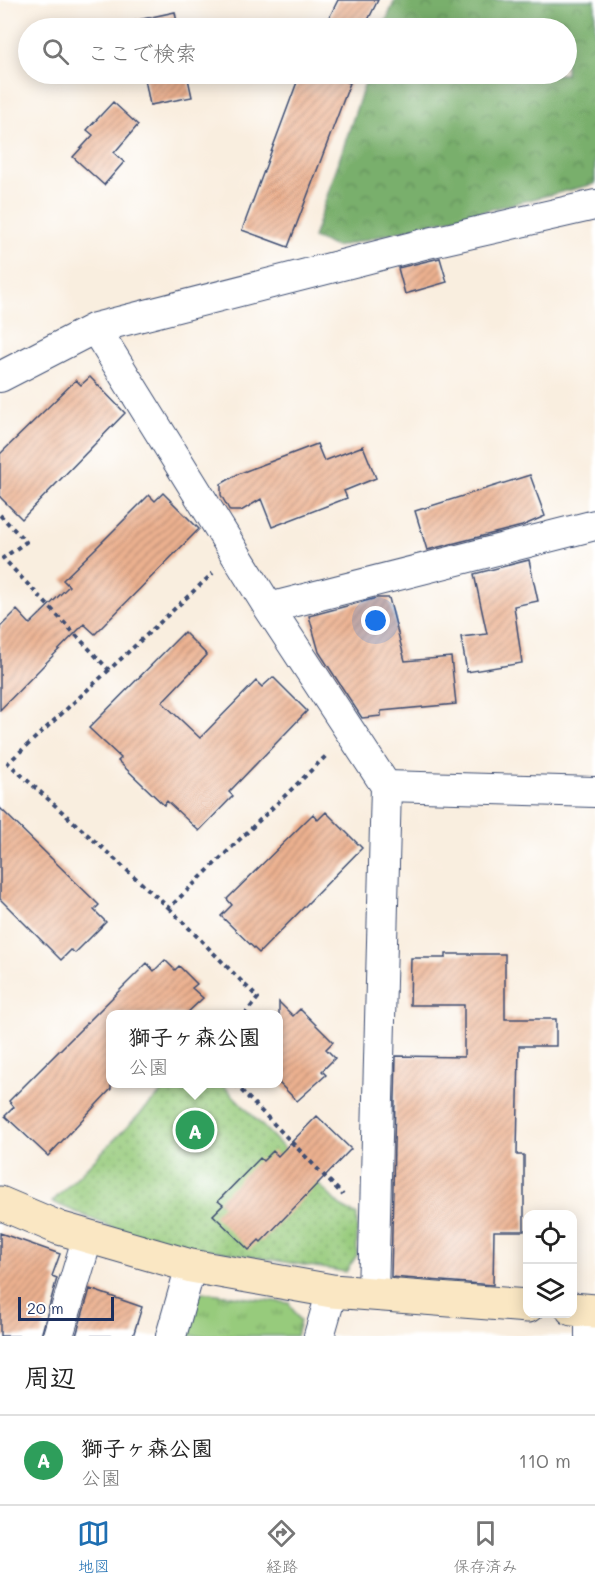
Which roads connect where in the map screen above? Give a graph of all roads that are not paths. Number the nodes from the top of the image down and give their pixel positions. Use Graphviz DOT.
graph roads {
  1 [pos="595,205"];
  2 [pos="95,328"];
  3 [pos="0,377"];
  4 [pos="595,525"];
  5 [pos="269,608"];
  6 [pos="386,786"];
  7 [pos="595,792"];
  8 [pos="0,1203"];
  9 [pos="88,1236"];
  10 [pos="191,1266"];
  11 [pos="332,1291"];
  12 [pos="373,1294"];
  13 [pos="523,1306"];
  14 [pos="58,1336"];
  15 [pos="171,1336"];
  16 [pos="319,1336"];
  1 -- 2 [label="street"];
  2 -- 3 [label="street"];
  2 -- 5 [label="street"];
  4 -- 5 [label="street"];
  5 -- 6 [label="street"];
  6 -- 7 [label="street"];
  6 -- 12 [label="street"];
  8 -- 9 [label="street"];
  9 -- 10 [label="street"];
  9 -- 14 [label="street"];
  10 -- 11 [label="street"];
  10 -- 15 [label="street"];
  11 -- 12 [label="street"];
  11 -- 16 [label="street"];
  12 -- 13 [label="street"];
}
